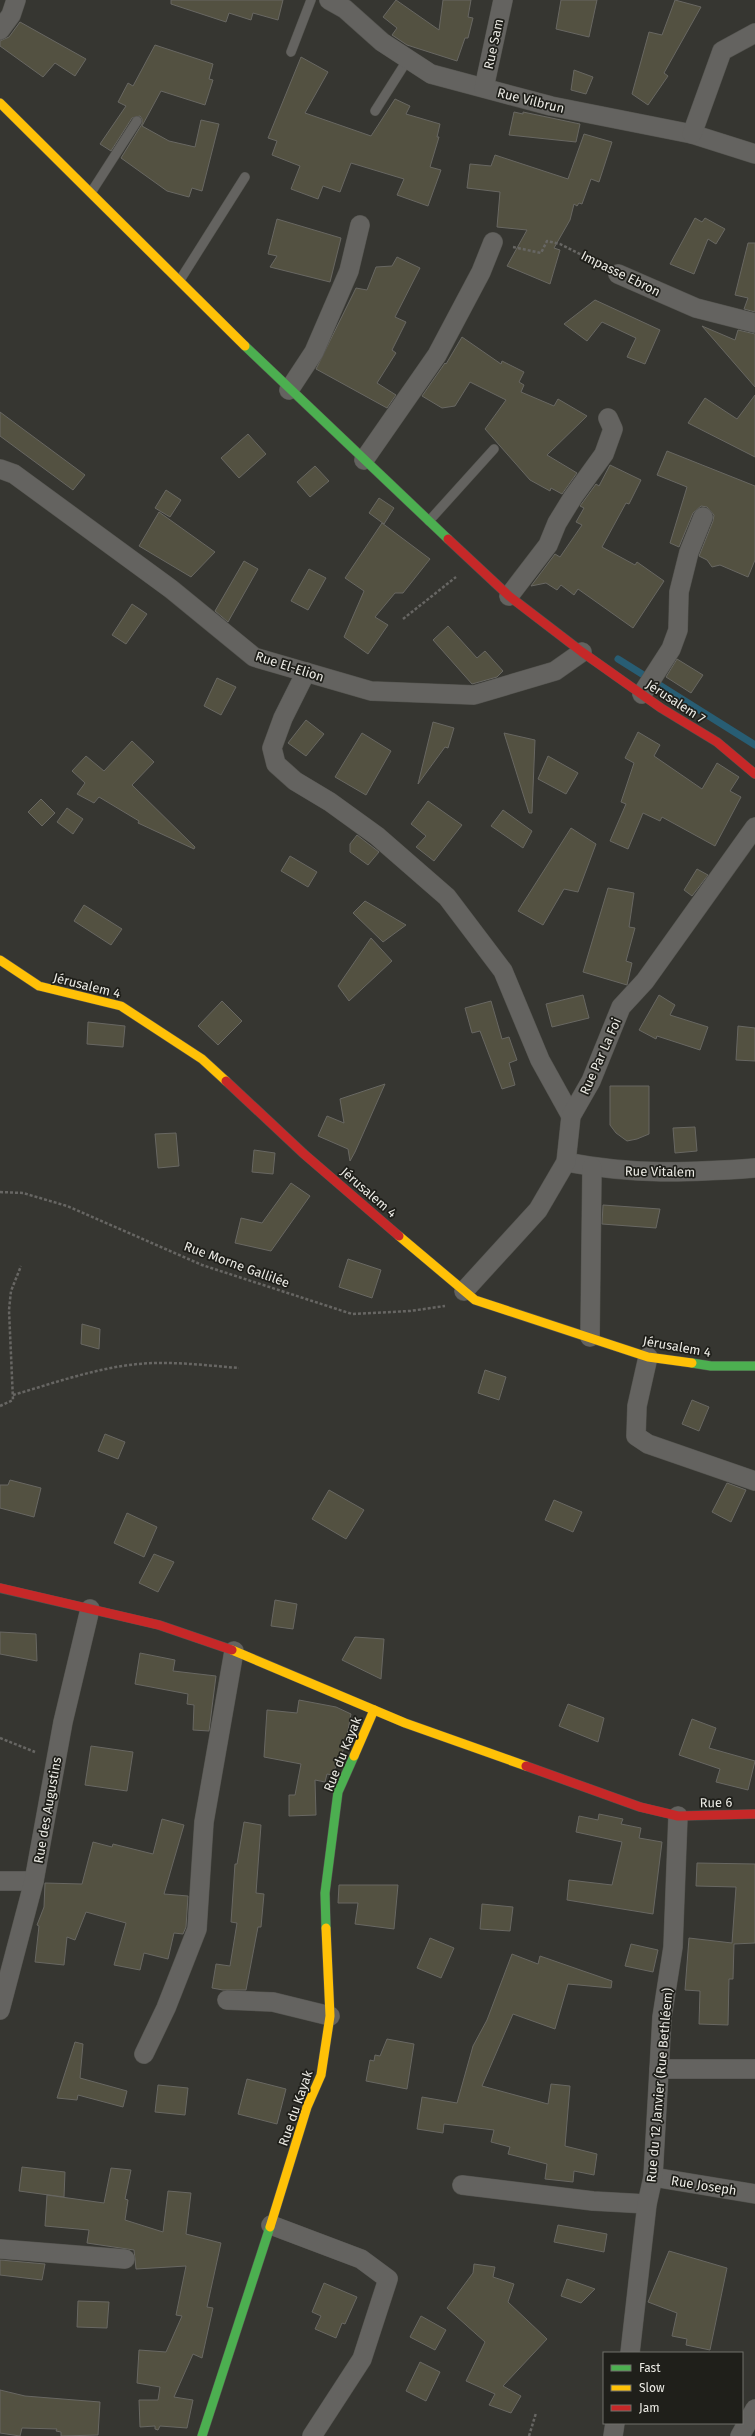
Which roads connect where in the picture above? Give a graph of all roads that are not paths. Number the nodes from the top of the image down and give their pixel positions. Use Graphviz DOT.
graph roads {
  1 [pos="16,0"];
  2 [pos="311,0"];
  3 [pos="329,0"];
  4 [pos="503,0"];
  5 [pos="0,30"];
  6 [pos="755,32"];
  7 [pos="291,52"];
  8 [pos="408,59"];
  9 [pos="484,88"];
  10 [pos="0,103"];
  11 [pos="376,110"];
  12 [pos="138,121"];
  13 [pos="692,134"];
  14 [pos="755,154"];
  15 [pos="245,178"];
  16 [pos="92,191"];
  17 [pos="360,225"];
  18 [pos="493,242"];
  19 [pos="618,274"];
  20 [pos="180,280"];
  21 [pos="755,323"];
  22 [pos="289,390"];
  23 [pos="608,418"];
  24 [pos="494,449"];
  25 [pos="364,460"];
  26 [pos="0,469"];
  27 [pos="702,517"];
  28 [pos="428,522"];
  29 [pos="509,596"];
  30 [pos="582,652"];
  31 [pos="306,672"];
  32 [pos="642,694"];
  33 [pos="755,774"];
  34 [pos="755,827"];
  35 [pos="0,960"];
  36 [pos="570,1116"];
  37 [pos="566,1162"];
  38 [pos="592,1167"];
  39 [pos="755,1168"];
  40 [pos="470,1296"];
  41 [pos="590,1337"];
  42 [pos="648,1357"];
  43 [pos="755,1366"];
  44 [pos="755,1481"];
  45 [pos="0,1588"];
  46 [pos="90,1609"];
  47 [pos="234,1651"];
  48 [pos="374,1710"];
  49 [pos="755,1814"];
  50 [pos="678,1816"];
  51 [pos="0,1881"];
  52 [pos="34,1881"];
  53 [pos="227,2000"];
  54 [pos="0,2005"];
  55 [pos="330,2016"];
  56 [pos="144,2054"];
  57 [pos="659,2068"];
  58 [pos="755,2068"];
  59 [pos="653,2177"];
  60 [pos="462,2185"];
  61 [pos="755,2194"];
  62 [pos="647,2204"];
  63 [pos="271,2226"];
  64 [pos="0,2249"];
  65 [pos="125,2259"];
  66 [pos="630,2352"];
  67 [pos="755,2409"];
  68 [pos="615,2424"];
  69 [pos="202,2436"];
  70 [pos="312,2436"];
  71 [pos="612,2436"];
  72 [pos="740,2436"];
  1 -- 5 [label="street"];
  2 -- 7 [label="lane"];
  3 -- 8 [label="street, Rue Vilbrun"];
  4 -- 9 [label="street, Rue Sam"];
  6 -- 13 [label="street"];
  8 -- 9 [label="street, Rue Vilbrun"];
  8 -- 11 [label="lane"];
  9 -- 13 [label="street, Rue Vilbrun"];
  10 -- 16 [label="street, Jérusalem 7"];
  12 -- 16 [label="lane"];
  13 -- 14 [label="street, Rue Vilbrun"];
  15 -- 20 [label="lane"];
  16 -- 20 [label="street, Jérusalem 7"];
  17 -- 22 [label="street"];
  18 -- 25 [label="street"];
  19 -- 21 [label="street, Impasse Ebron"];
  20 -- 22 [label="street, Jérusalem 7"];
  22 -- 25 [label="street, Jérusalem 7"];
  23 -- 29 [label="street"];
  24 -- 28 [label="lane"];
  25 -- 28 [label="street, Jérusalem 7"];
  26 -- 31 [label="street, Rue El-Elion"];
  27 -- 32 [label="street"];
  28 -- 29 [label="street, Jérusalem 7"];
  29 -- 30 [label="street, Jérusalem 7"];
  30 -- 31 [label="street, Rue El-Elion"];
  30 -- 32 [label="street, Jérusalem 7"];
  31 -- 36 [label="street"];
  32 -- 33 [label="street, Jérusalem 7"];
  34 -- 36 [label="street, Rue Par La Foi"];
  35 -- 40 [label="street, Jérusalem 4"];
  36 -- 37 [label="street, Rue Par La Foi"];
  37 -- 38 [label="street, Rue Vitalem"];
  37 -- 40 [label="street, Rue Par La Foi"];
  38 -- 39 [label="street, Rue Vitalem"];
  38 -- 41 [label="street"];
  40 -- 41 [label="street, Jérusalem 4"];
  41 -- 42 [label="street, Jérusalem 4"];
  42 -- 43 [label="street, Jérusalem 4"];
  42 -- 44 [label="street"];
  45 -- 46 [label="street, Rue 6"];
  46 -- 47 [label="street, Rue 6"];
  46 -- 52 [label="street, Rue des Augustins"];
  47 -- 48 [label="street, Rue 6"];
  47 -- 56 [label="street"];
  48 -- 50 [label="street, Rue 6"];
  48 -- 55 [label="street, Rue du Kayak"];
  49 -- 50 [label="street, Rue 6"];
  50 -- 57 [label="street, Rue du 12 Janvier (Rue Bethléem)"];
  51 -- 52 [label="street"];
  52 -- 54 [label="street, Rue des Augustins"];
  53 -- 55 [label="street"];
  55 -- 63 [label="street, Rue du Kayak"];
  57 -- 58 [label="street"];
  57 -- 59 [label="street, Rue du 12 Janvier (Rue Bethléem)"];
  59 -- 61 [label="street, Rue Joseph"];
  59 -- 62 [label="street, Rue du 12 Janvier (Rue Bethléem)"];
  60 -- 62 [label="street"];
  62 -- 66 [label="street, Rue du 12 Janvier (Rue Bethléem)"];
  63 -- 69 [label="street, Rue du Kayak"];
  63 -- 70 [label="street"];
  64 -- 65 [label="street"];
  67 -- 72 [label="street"];
  68 -- 71 [label="street"];
}
